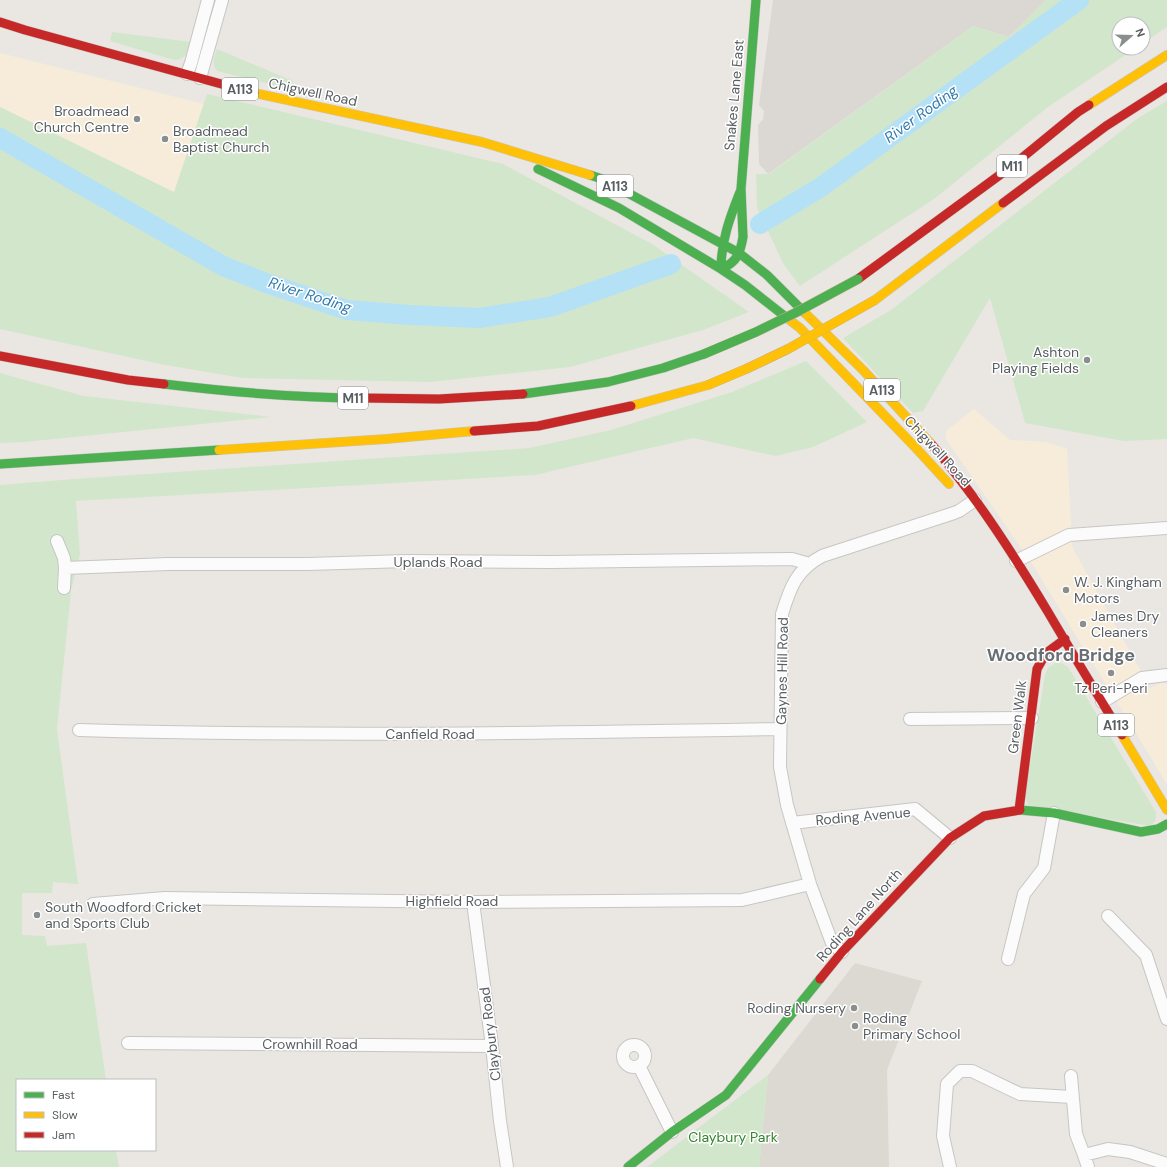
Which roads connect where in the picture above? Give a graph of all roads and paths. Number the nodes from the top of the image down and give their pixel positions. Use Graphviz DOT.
graph roads {
  1 [pos="208,0"];
  2 [pos="222,0"];
  3 [pos="756,0"];
  4 [pos="0,22"];
  5 [pos="1167,55"];
  6 [pos="187,74"];
  7 [pos="200,78"];
  8 [pos="1167,87"];
  9 [pos="482,142"];
  10 [pos="740,192"];
  11 [pos="722,244"];
  12 [pos="739,253"];
  13 [pos="721,269"];
  14 [pos="0,356"];
  15 [pos="0,464"];
  16 [pos="954,490"];
  17 [pos="969,501"];
  18 [pos="1167,528"];
  19 [pos="57,541"];
  20 [pos="1016,561"];
  21 [pos="810,564"];
  22 [pos="65,568"];
  23 [pos="64,588"];
  24 [pos="1065,639"];
  25 [pos="1167,675"];
  26 [pos="1102,702"];
  27 [pos="1032,718"];
  28 [pos="910,719"];
  29 [pos="780,729"];
  30 [pos="79,730"];
  31 [pos="1019,810"];
  32 [pos="1167,810"];
  33 [pos="1054,813"];
  34 [pos="792,823"];
  35 [pos="1167,824"];
  36 [pos="950,838"];
  37 [pos="810,884"];
  38 [pos="474,902"];
  39 [pos="93,904"];
  40 [pos="1108,916"];
  41 [pos="842,952"];
  42 [pos="1008,959"];
  43 [pos="1167,1019"];
  44 [pos="128,1043"];
  45 [pos="492,1046"];
  46 [pos="639,1066"];
  47 [pos="1071,1076"];
  48 [pos="1072,1097"];
  49 [pos="672,1132"];
  50 [pos="1084,1155"];
  51 [pos="1167,1164"];
  52 [pos="507,1167"];
  53 [pos="628,1167"];
  54 [pos="950,1167"];
  55 [pos="1088,1167"];
  1 -- 6 [label="street"];
  2 -- 7 [label="street"];
  3 -- 10 [label="main road, Snakes Lane East"];
  4 -- 6 [label="main road, Chigwell Road / A113"];
  5 -- 14 [label="main road, M11, bridge"];
  6 -- 7 [label="main road, Chigwell Road / A113"];
  7 -- 9 [label="main road, Chigwell Road / A113"];
  8 -- 15 [label="main road, M11, bridge"];
  9 -- 11 [label="main road, Chigwell Road / A113"];
  9 -- 13 [label="main road, Chigwell Road / A113"];
  10 -- 11 [label="main road, Snakes Lane East"];
  10 -- 12 [label="main road, Snakes Lane East"];
  11 -- 12 [label="main road, Chigwell Road / A113"];
  11 -- 13 [label="main road"];
  12 -- 13 [label="main road"];
  12 -- 17 [label="main road, Chigwell Road / A113"];
  13 -- 16 [label="main road, Chigwell Road / A113"];
  17 -- 20 [label="main road, Chigwell Road / A113"];
  17 -- 21 [label="street, Gaynes Hill Road"];
  18 -- 20 [label="street"];
  19 -- 22 [label="street"];
  20 -- 24 [label="main road, Chigwell Road / A113"];
  21 -- 22 [label="street, Uplands Road"];
  21 -- 29 [label="street, Gaynes Hill Road"];
  22 -- 23 [label="street"];
  24 -- 26 [label="main road, Chigwell Road / A113"];
  24 -- 27 [label="main road, Green Walk"];
  25 -- 26 [label="street"];
  26 -- 32 [label="main road, Chigwell Road / A113"];
  27 -- 28 [label="street"];
  27 -- 31 [label="main road, Green Walk"];
  29 -- 30 [label="street, Canfield Road"];
  29 -- 34 [label="street, Gaynes Hill Road"];
  31 -- 33 [label="main road, Roding Lane North"];
  31 -- 36 [label="main road, Roding Lane North"];
  33 -- 35 [label="main road, Roding Lane North"];
  33 -- 42 [label="street"];
  34 -- 36 [label="street, Roding Avenue"];
  34 -- 37 [label="street, Gaynes Hill Road"];
  36 -- 41 [label="main road, Roding Lane North"];
  37 -- 38 [label="street, Highfield Road"];
  37 -- 41 [label="street, Gaynes Hill Road"];
  38 -- 39 [label="street, Highfield Road"];
  38 -- 45 [label="street, Claybury Road"];
  40 -- 43 [label="street"];
  41 -- 49 [label="main road, Roding Lane North"];
  44 -- 45 [label="street, Crownhill Road"];
  45 -- 52 [label="street, Claybury Road"];
  46 -- 49 [label="street"];
  47 -- 48 [label="street"];
  48 -- 50 [label="street"];
  48 -- 54 [label="street"];
  49 -- 53 [label="main road, Roding Lane North"];
  50 -- 51 [label="street"];
  50 -- 55 [label="street"];
}
